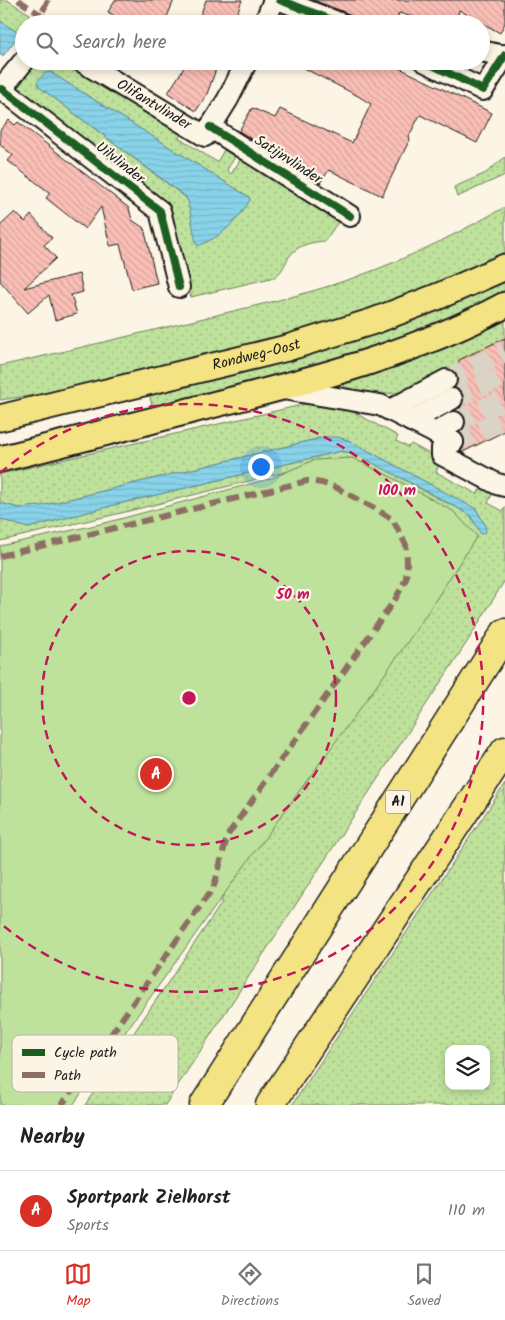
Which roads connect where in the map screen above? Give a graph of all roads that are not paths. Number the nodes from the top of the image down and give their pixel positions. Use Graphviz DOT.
graph roads {
  1 [pos="274,0"];
  2 [pos="280,0"];
  3 [pos="268,15"];
  4 [pos="319,15"];
  5 [pos="490,53"];
  6 [pos="504,55"];
  7 [pos="17,70"];
  8 [pos="96,70"];
  9 [pos="242,70"];
  10 [pos="442,70"];
  11 [pos="1,90"];
  12 [pos="210,127"];
  13 [pos="350,216"];
  14 [pos="505,267"];
  15 [pos="179,287"];
  16 [pos="505,305"];
  17 [pos="279,388"];
  18 [pos="390,410"];
  19 [pos="0,418"];
  20 [pos="411,421"];
  21 [pos="454,422"];
  22 [pos="435,433"];
  23 [pos="0,459"];
  24 [pos="505,486"];
  25 [pos="505,633"];
  26 [pos="505,750"];
  27 [pos="204,1105"];
  28 [pos="270,1105"];
  1 -- 3 [label="street"];
  2 -- 4 [label="street"];
  5 -- 6 [label="street"];
  6 -- 10 [label="street"];
  7 -- 11 [label="street"];
  8 -- 12 [label="street, Olifantvlinder"];
  9 -- 12 [label="street, Olifantvlinder"];
  11 -- 15 [label="street, Uilvlinder"];
  12 -- 13 [label="street, Satijnvlinder"];
  14 -- 19 [label="main road, Rondweg-Oost"];
  16 -- 17 [label="main road"];
  17 -- 18 [label="street"];
  17 -- 23 [label="main road"];
  18 -- 20 [label="street"];
  18 -- 20 [label="street"];
  20 -- 22 [label="street"];
  21 -- 22 [label="street"];
  22 -- 24 [label="street"];
  25 -- 27 [label="highway, A1"];
  26 -- 28 [label="highway"];
}
